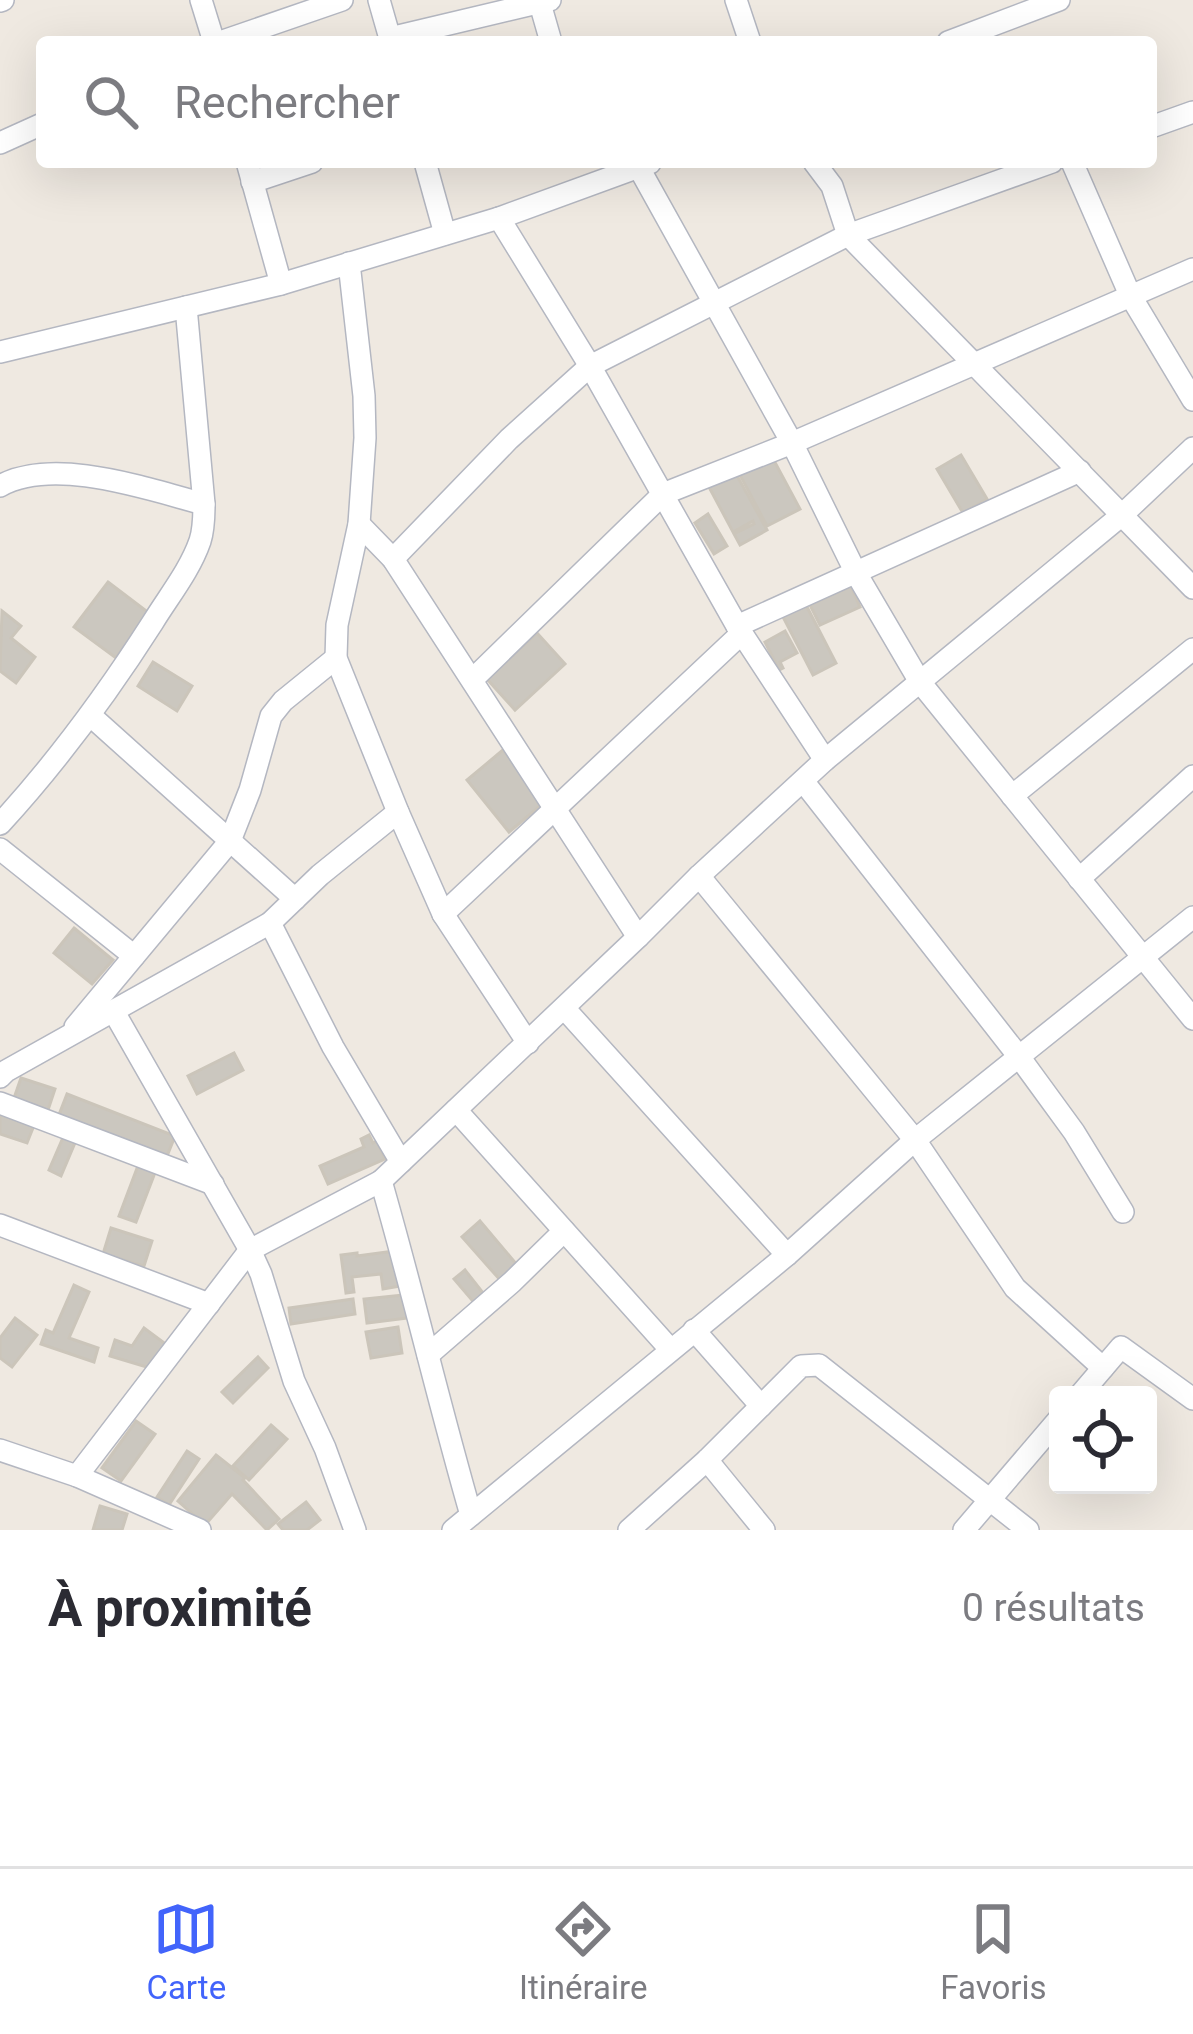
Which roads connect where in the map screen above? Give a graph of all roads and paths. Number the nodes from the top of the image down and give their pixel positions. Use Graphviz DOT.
graph roads {
  1 [pos="201,0"];
  2 [pos="342,0"];
  3 [pos="379,0"];
  4 [pos="736,0"];
  5 [pos="1059,0"];
  6 [pos="543,1"];
  7 [pos="215,36"];
  8 [pos="235,36"];
  9 [pos="389,36"];
  10 [pos="406,36"];
  11 [pos="550,36"];
  12 [pos="748,36"];
  13 [pos="964,36"];
  14 [pos="1193,112"];
  15 [pos="1157,125"];
  16 [pos="36,127"];
  17 [pos="0,143"];
  18 [pos="427,168"];
  19 [pos="621,168"];
  20 [pos="646,168"];
  21 [pos="818,168"];
  22 [pos="1035,168"];
  23 [pos="1075,168"];
  24 [pos="249,172"];
  25 [pos="589,172"];
  26 [pos="500,218"];
  27 [pos="445,234"];
  28 [pos="848,235"];
  29 [pos="349,263"];
  30 [pos="1193,269"];
  31 [pos="280,284"];
  32 [pos="1130,295"];
  33 [pos="713,304"];
  34 [pos="186,307"];
  35 [pos="0,352"];
  36 [pos="975,363"];
  37 [pos="590,366"];
  38 [pos="1193,400"];
  39 [pos="792,443"];
  40 [pos="1193,448"];
  41 [pos="1080,471"];
  42 [pos="0,486"];
  43 [pos="663,494"];
  44 [pos="204,504"];
  45 [pos="1122,515"];
  46 [pos="359,524"];
  47 [pos="393,560"];
  48 [pos="856,573"];
  49 [pos="1193,588"];
  50 [pos="740,630"];
  51 [pos="1193,649"];
  52 [pos="336,658"];
  53 [pos="472,680"];
  54 [pos="920,682"];
  55 [pos="92,716"];
  56 [pos="825,760"];
  57 [pos="1193,776"];
  58 [pos="803,781"];
  59 [pos="1012,796"];
  60 [pos="556,808"];
  61 [pos="398,812"];
  62 [pos="0,824"];
  63 [pos="230,841"];
  64 [pos="0,849"];
  65 [pos="699,876"];
  66 [pos="1079,879"];
  67 [pos="295,898"];
  68 [pos="443,914"];
  69 [pos="1193,917"];
  70 [pos="270,923"];
  71 [pos="638,938"];
  72 [pos="134,956"];
  73 [pos="1144,958"];
  74 [pos="564,1008"];
  75 [pos="114,1012"];
  76 [pos="1193,1018"];
  77 [pos="64,1039"];
  78 [pos="527,1042"];
  79 [pos="1020,1058"];
  80 [pos="0,1077"];
  81 [pos="0,1102"];
  82 [pos="456,1110"];
  83 [pos="915,1140"];
  84 [pos="401,1162"];
  85 [pos="381,1181"];
  86 [pos="213,1184"];
  87 [pos="1123,1212"];
  88 [pos="0,1225"];
  89 [pos="564,1231"];
  90 [pos="250,1250"];
  91 [pos="787,1255"];
  92 [pos="209,1304"];
  93 [pos="694,1330"];
  94 [pos="670,1349"];
  95 [pos="428,1355"];
  96 [pos="1103,1368"];
  97 [pos="1088,1386"];
  98 [pos="1193,1399"];
  99 [pos="761,1406"];
  100 [pos="1049,1430"];
  101 [pos="0,1450"];
  102 [pos="707,1460"];
  103 [pos="77,1476"];
  104 [pos="991,1498"];
  105 [pos="471,1515"];
  106 [pos="200,1530"];
  107 [pos="356,1530"];
  108 [pos="453,1530"];
  109 [pos="629,1530"];
  110 [pos="764,1530"];
  111 [pos="964,1530"];
  112 [pos="1028,1530"];
  1 -- 7 [label="street"];
  2 -- 8 [label="street"];
  3 -- 9 [label="street"];
  4 -- 12 [label="street"];
  5 -- 13 [label="street"];
  6 -- 10 [label="street"];
  6 -- 11 [label="street"];
  14 -- 15 [label="street"];
  16 -- 17 [label="street"];
  18 -- 27 [label="street"];
  19 -- 25 [label="street"];
  20 -- 33 [label="street"];
  21 -- 28 [label="street"];
  22 -- 28 [label="street"];
  23 -- 32 [label="street"];
  24 -- 31 [label="street"];
  25 -- 26 [label="street"];
  26 -- 27 [label="street"];
  26 -- 37 [label="street"];
  27 -- 29 [label="street"];
  28 -- 33 [label="street"];
  28 -- 36 [label="street"];
  29 -- 31 [label="street"];
  29 -- 46 [label="street"];
  30 -- 32 [label="street"];
  31 -- 34 [label="street"];
  32 -- 36 [label="street"];
  32 -- 38 [label="street"];
  33 -- 37 [label="street"];
  33 -- 39 [label="street"];
  34 -- 35 [label="street"];
  34 -- 44 [label="street"];
  36 -- 39 [label="street"];
  36 -- 41 [label="street"];
  37 -- 43 [label="street"];
  37 -- 47 [label="street"];
  39 -- 43 [label="street"];
  39 -- 48 [label="street"];
  40 -- 45 [label="street"];
  41 -- 45 [label="street"];
  41 -- 48 [label="street"];
  42 -- 44 [label="street"];
  43 -- 50 [label="street"];
  43 -- 53 [label="street"];
  44 -- 55 [label="street"];
  45 -- 49 [label="street"];
  45 -- 54 [label="street"];
  46 -- 47 [label="street"];
  46 -- 52 [label="street"];
  47 -- 53 [label="street"];
  48 -- 50 [label="street"];
  48 -- 54 [label="street"];
  50 -- 56 [label="street"];
  50 -- 60 [label="street"];
  51 -- 59 [label="street"];
  52 -- 61 [label="street"];
  52 -- 63 [label="street"];
  53 -- 60 [label="street"];
  54 -- 56 [label="street"];
  54 -- 59 [label="street"];
  55 -- 62 [label="street"];
  55 -- 63 [label="street"];
  56 -- 58 [label="street"];
  57 -- 66 [label="street"];
  58 -- 65 [label="street"];
  58 -- 79 [label="street"];
  59 -- 66 [label="street"];
  60 -- 68 [label="street"];
  60 -- 71 [label="street"];
  61 -- 67 [label="street"];
  61 -- 68 [label="street"];
  63 -- 67 [label="street"];
  63 -- 72 [label="street"];
  64 -- 72 [label="street"];
  65 -- 71 [label="street"];
  65 -- 83 [label="street"];
  66 -- 73 [label="street"];
  67 -- 70 [label="street"];
  68 -- 78 [label="street"];
  69 -- 73 [label="street"];
  70 -- 75 [label="street"];
  70 -- 84 [label="street"];
  71 -- 74 [label="street"];
  72 -- 77 [label="street"];
  73 -- 76 [label="street"];
  73 -- 79 [label="street"];
  74 -- 78 [label="street"];
  74 -- 91 [label="street"];
  75 -- 77 [label="street"];
  75 -- 86 [label="street"];
  77 -- 80 [label="street"];
  78 -- 82 [label="street"];
  79 -- 83 [label="street"];
  79 -- 87 [label="street"];
  81 -- 86 [label="street"];
  82 -- 84 [label="street"];
  82 -- 89 [label="street"];
  83 -- 91 [label="street"];
  83 -- 96 [label="street"];
  84 -- 85 [label="street"];
  85 -- 90 [label="street"];
  85 -- 95 [label="street"];
  86 -- 90 [label="street"];
  88 -- 92 [label="street"];
  89 -- 94 [label="street"];
  89 -- 95 [label="street"];
  90 -- 92 [label="street"];
  90 -- 107 [label="street"];
  91 -- 93 [label="street"];
  92 -- 103 [label="street"];
  93 -- 94 [label="street"];
  93 -- 99 [label="street"];
  94 -- 105 [label="street"];
  95 -- 105 [label="street"];
  96 -- 97 [label="street"];
  96 -- 98 [label="street"];
  99 -- 102 [label="street"];
  99 -- 104 [label="street"];
  100 -- 104 [label="street"];
  101 -- 103 [label="street"];
  102 -- 109 [label="street"];
  102 -- 110 [label="street"];
  103 -- 106 [label="street"];
  104 -- 111 [label="street"];
  104 -- 112 [label="street"];
  105 -- 108 [label="street"];
}
